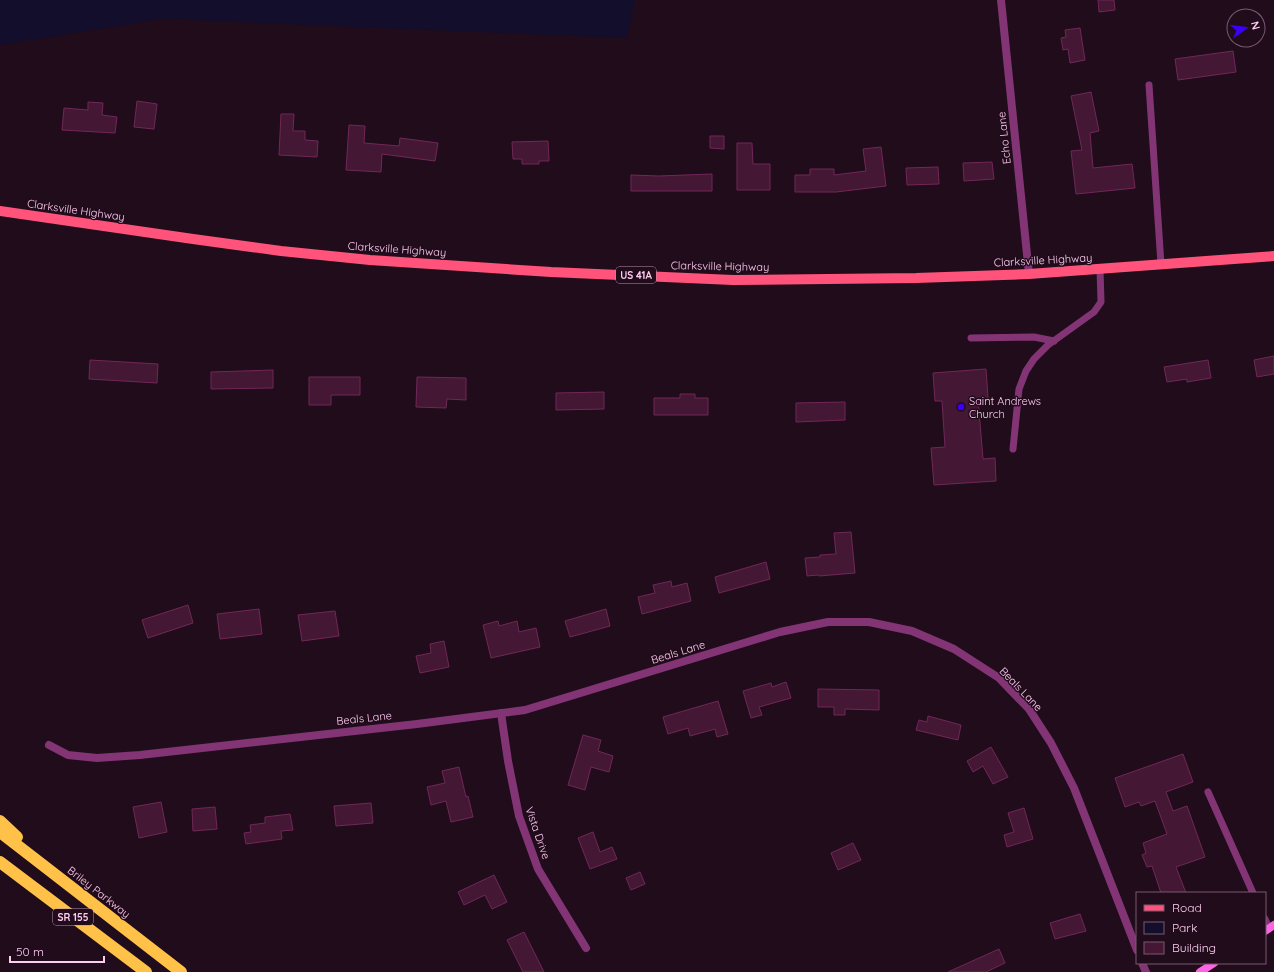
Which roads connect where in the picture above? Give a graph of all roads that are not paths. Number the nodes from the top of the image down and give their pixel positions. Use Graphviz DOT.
graph roads {
  1 [pos="1001,0"];
  2 [pos="1149,85"];
  3 [pos="0,211"];
  4 [pos="1274,256"];
  5 [pos="1161,264"];
  6 [pos="1100,269"];
  7 [pos="1029,274"];
  8 [pos="971,338"];
  9 [pos="1054,341"];
  10 [pos="1013,449"];
  11 [pos="501,713"];
  12 [pos="49,745"];
  13 [pos="1208,792"];
  14 [pos="0,821"];
  15 [pos="0,832"];
  16 [pos="0,862"];
  17 [pos="57,875"];
  18 [pos="1253,892"];
  19 [pos="1136,947"];
  20 [pos="586,948"];
  21 [pos="1212,964"];
  22 [pos="146,972"];
  23 [pos="181,972"];
  24 [pos="1200,972"];
  1 -- 7 [label="street, Echo Lane"];
  2 -- 5 [label="lane"];
  3 -- 7 [label="main road, Clarksville Highway / US 41A"];
  4 -- 5 [label="main road, Clarksville Highway / US 41A"];
  5 -- 6 [label="main road, Clarksville Highway / US 41A"];
  6 -- 7 [label="main road, Clarksville Highway / US 41A"];
  6 -- 9 [label="lane"];
  8 -- 9 [label="lane"];
  9 -- 10 [label="lane"];
  11 -- 12 [label="street, Beals Lane"];
  11 -- 19 [label="street, Beals Lane"];
  11 -- 20 [label="street, Vista Drive"];
  13 -- 18 [label="lane"];
  14 -- 17 [label="highway"];
  15 -- 17 [label="highway, Briley Parkway / SR 155"];
  16 -- 22 [label="highway, SR 155"];
  17 -- 23 [label="highway, Briley Parkway / SR 155"];
  21 -- 24 [label="main road"];
}
